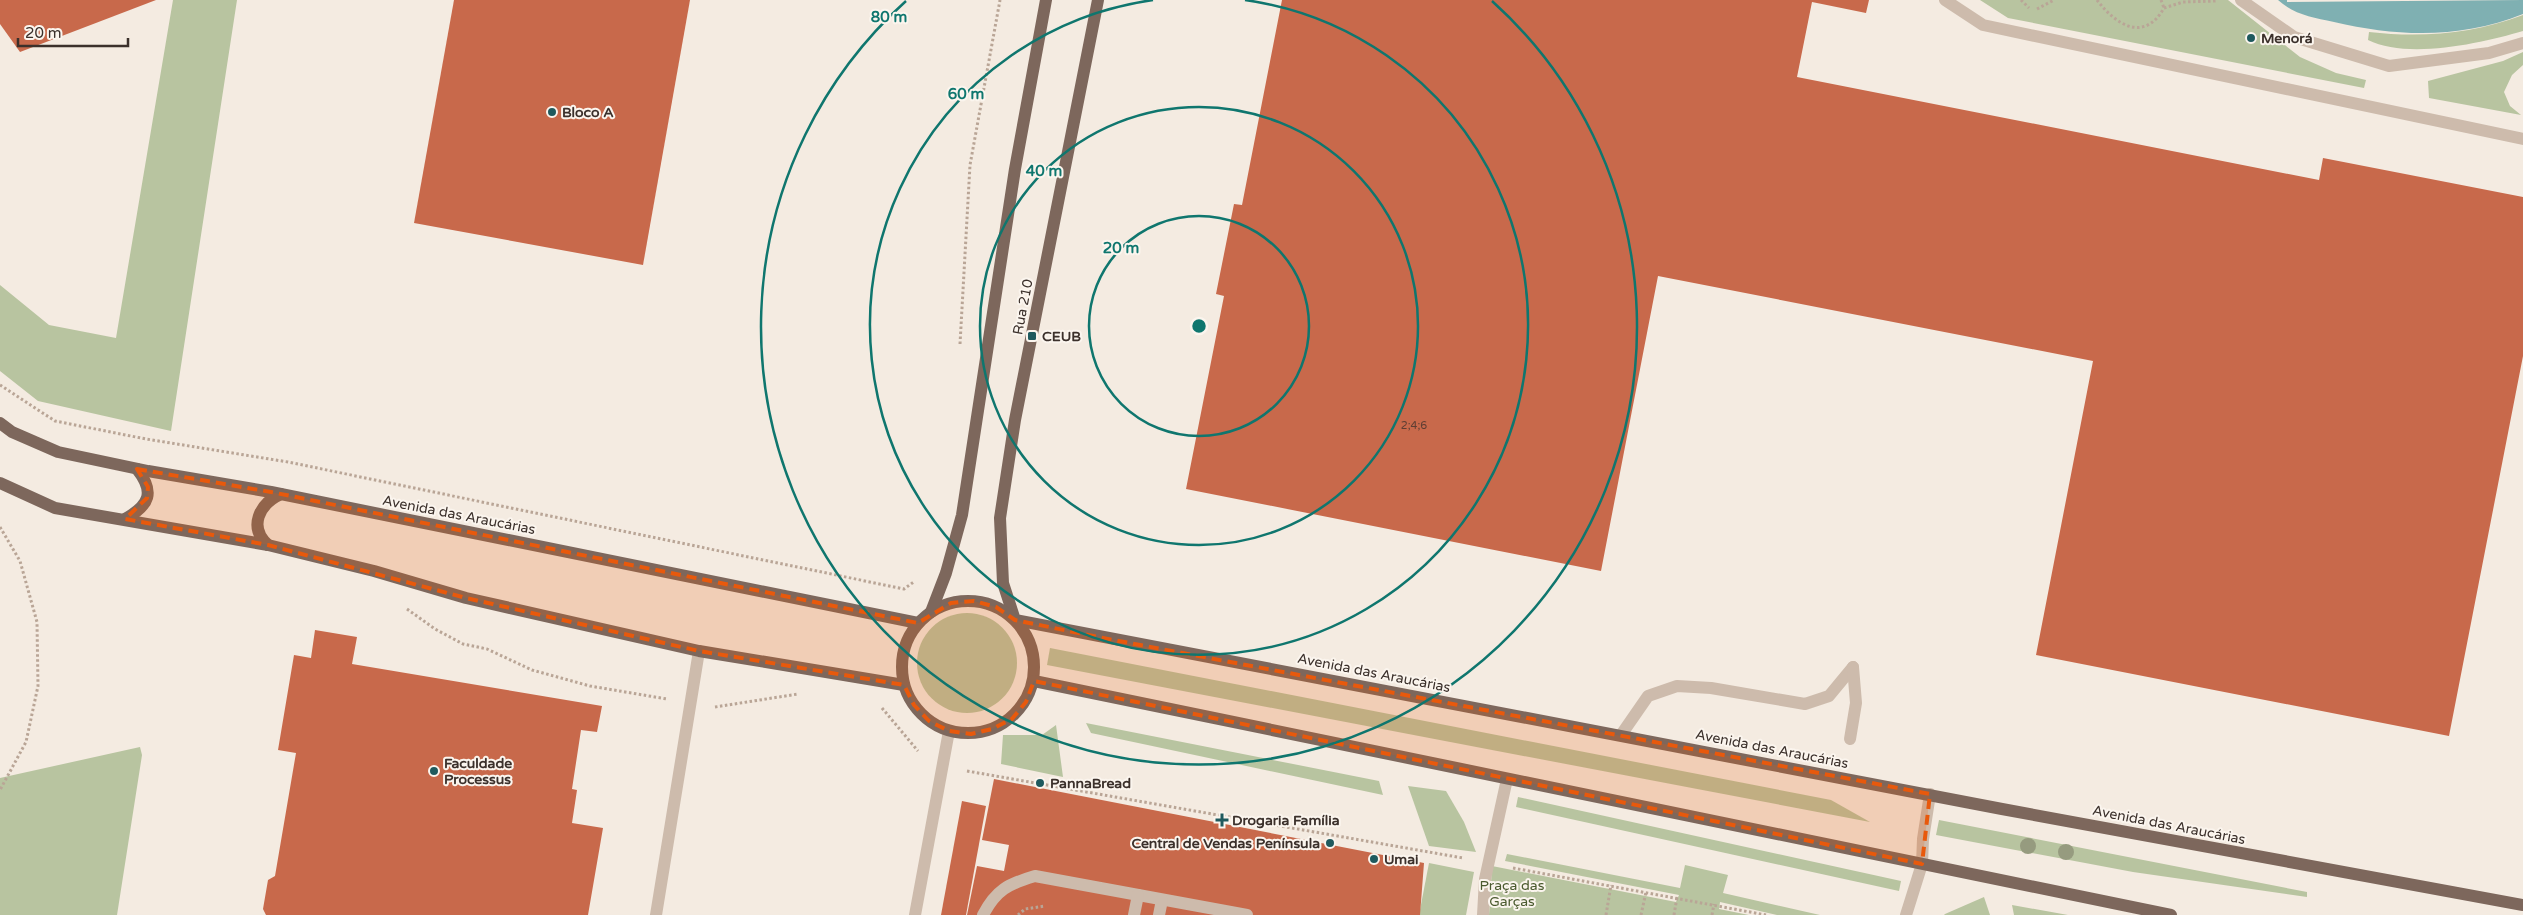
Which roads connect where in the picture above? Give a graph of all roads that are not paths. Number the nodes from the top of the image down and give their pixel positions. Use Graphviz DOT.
graph roads {
  1 [pos="1046,0"];
  2 [pos="1098,0"];
  3 [pos="1944,0"];
  4 [pos="2243,2"];
  5 [pos="2523,43"];
  6 [pos="2523,139"];
  7 [pos="0,423"];
  8 [pos="143,470"];
  9 [pos="0,483"];
  10 [pos="276,493"];
  11 [pos="130,520"];
  12 [pos="264,545"];
  13 [pos="931,612"];
  14 [pos="1016,620"];
  15 [pos="918,623"];
  16 [pos="699,651"];
  17 [pos="1034,681"];
  18 [pos="904,685"];
  19 [pos="949,731"];
  20 [pos="1622,735"];
  21 [pos="1850,739"];
  22 [pos="1507,779"];
  23 [pos="1930,794"];
  24 [pos="1922,864"];
  25 [pos="1138,895"];
  26 [pos="1162,900"];
  27 [pos="2523,905"];
  28 [pos="656,915"];
  29 [pos="915,915"];
  30 [pos="983,915"];
  31 [pos="1134,915"];
  32 [pos="1159,915"];
  33 [pos="1247,915"];
  34 [pos="1483,915"];
  35 [pos="1906,915"];
  36 [pos="2171,915"];
  1 -- 13 [label="main road, Rua 210"];
  2 -- 14 [label="main road, Rua 210"];
  3 -- 6 [label="street"];
  4 -- 5 [label="street"];
  7 -- 8 [label="main road, Avenida das Araucárias"];
  8 -- 10 [label="main road, Avenida das Araucárias"];
  8 -- 11 [label="main road"];
  9 -- 11 [label="main road"];
  10 -- 12 [label="main road"];
  10 -- 15 [label="main road, Avenida das Araucárias"];
  11 -- 12 [label="main road"];
  12 -- 16 [label="main road"];
  13 -- 14 [label="main road"];
  13 -- 15 [label="main road"];
  14 -- 17 [label="main road"];
  14 -- 20 [label="main road, Avenida das Araucárias"];
  15 -- 18 [label="main road"];
  16 -- 18 [label="main road"];
  16 -- 28 [label="street"];
  17 -- 19 [label="main road"];
  17 -- 22 [label="main road"];
  18 -- 19 [label="main road"];
  19 -- 29 [label="street"];
  20 -- 21 [label="street"];
  20 -- 23 [label="main road, Avenida das Araucárias"];
  22 -- 24 [label="main road"];
  22 -- 34 [label="street"];
  23 -- 24 [label="street"];
  23 -- 27 [label="main road, Avenida das Araucárias"];
  24 -- 35 [label="street"];
  24 -- 36 [label="main road"];
  25 -- 26 [label="street"];
  25 -- 30 [label="street"];
  25 -- 31 [label="street"];
  26 -- 32 [label="street"];
  26 -- 33 [label="street"];
}
